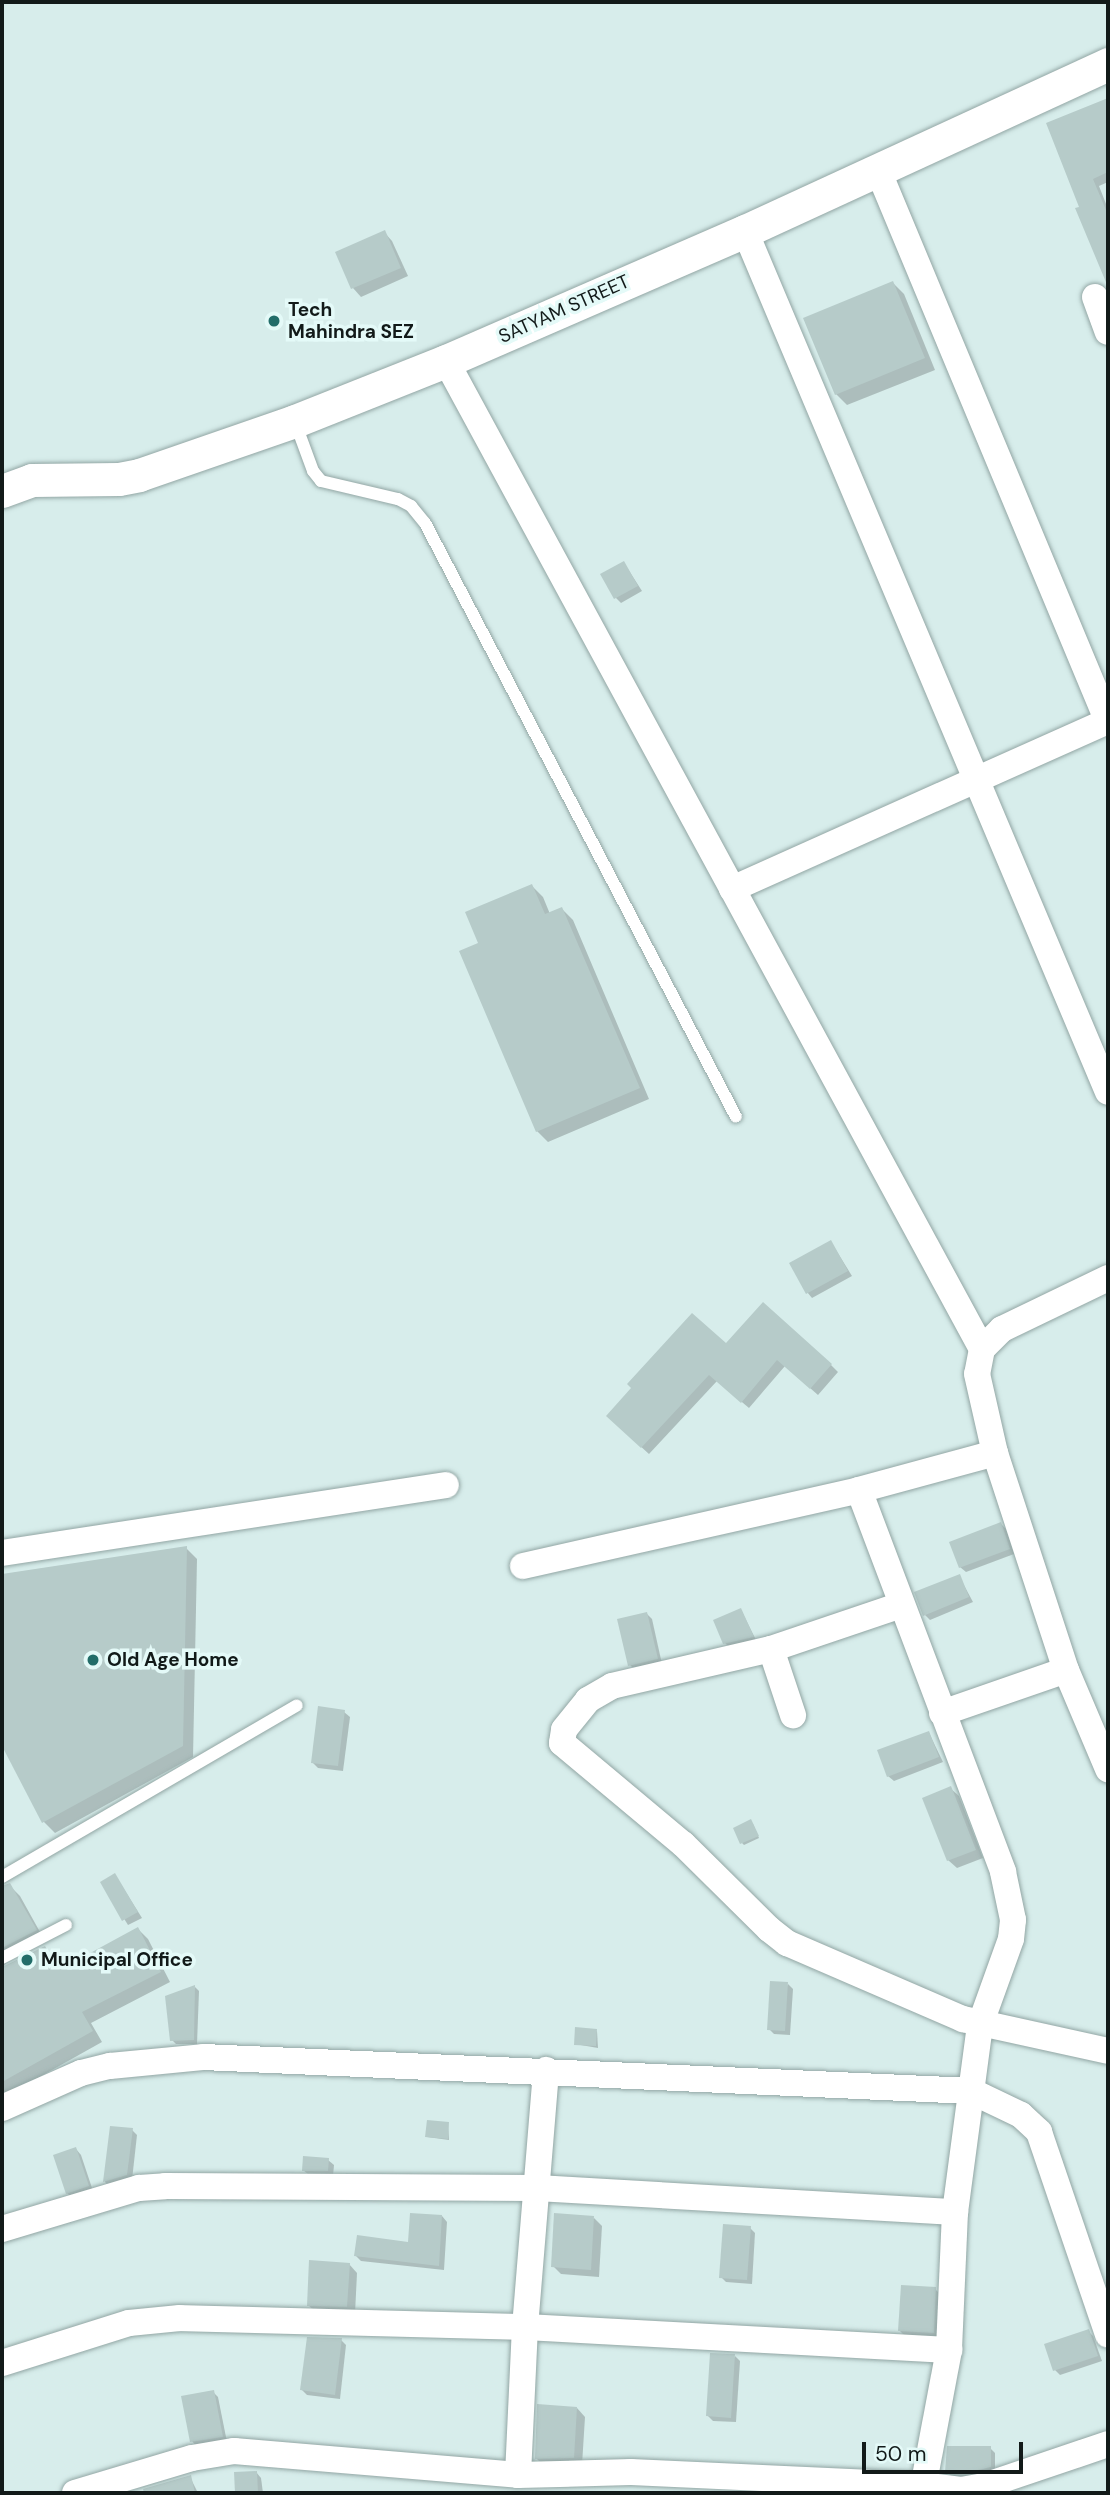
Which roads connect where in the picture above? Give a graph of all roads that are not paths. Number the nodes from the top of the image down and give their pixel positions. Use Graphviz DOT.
graph roads {
  1 [pos="1106,72"];
  2 [pos="878,170"];
  3 [pos="745,231"];
  4 [pos="1095,297"];
  5 [pos="1108,332"];
  6 [pos="446,361"];
  7 [pos="295,421"];
  8 [pos="2,491"];
  9 [pos="1108,722"];
  10 [pos="977,781"];
  11 [pos="732,889"];
  12 [pos="1108,1092"];
  13 [pos="736,1117"];
  14 [pos="1108,1278"];
  15 [pos="982,1349"];
  16 [pos="995,1453"];
  17 [pos="446,1485"];
  18 [pos="859,1490"];
  19 [pos="2,1553"];
  20 [pos="523,1566"];
  21 [pos="901,1605"];
  22 [pos="771,1649"];
  23 [pos="1066,1670"];
  24 [pos="297,1705"];
  25 [pos="942,1713"];
  26 [pos="793,1715"];
  27 [pos="1108,1769"];
  28 [pos="2,1877"];
  29 [pos="66,1925"];
  30 [pos="2,1958"];
  31 [pos="980,2025"];
  32 [pos="1108,2051"];
  33 [pos="546,2070"];
  34 [pos="971,2091"];
  35 [pos="2,2108"];
  36 [pos="537,2188"];
  37 [pos="955,2212"];
  38 [pos="2,2230"];
  39 [pos="525,2328"];
  40 [pos="1108,2335"];
  41 [pos="949,2350"];
  42 [pos="2,2363"];
  43 [pos="1108,2444"];
  44 [pos="518,2475"];
  45 [pos="631,2483"];
  46 [pos="922,2489"];
  47 [pos="75,2493"];
  1 -- 2 [label="street, SATYAM STREET"];
  2 -- 3 [label="street, SATYAM STREET"];
  2 -- 9 [label="street"];
  3 -- 6 [label="street, SATYAM STREET"];
  3 -- 10 [label="street"];
  4 -- 5 [label="street"];
  6 -- 7 [label="street, SATYAM STREET"];
  6 -- 11 [label="street"];
  7 -- 8 [label="street, SATYAM STREET"];
  7 -- 13 [label="lane"];
  9 -- 10 [label="street"];
  10 -- 11 [label="street"];
  10 -- 12 [label="street"];
  11 -- 15 [label="street"];
  14 -- 15 [label="street"];
  15 -- 16 [label="street"];
  16 -- 18 [label="street"];
  16 -- 23 [label="street"];
  17 -- 19 [label="street"];
  18 -- 20 [label="street"];
  18 -- 21 [label="street"];
  21 -- 22 [label="street"];
  21 -- 25 [label="street"];
  22 -- 26 [label="street"];
  22 -- 31 [label="street"];
  23 -- 25 [label="street"];
  23 -- 27 [label="street"];
  24 -- 28 [label="lane"];
  25 -- 31 [label="street"];
  29 -- 30 [label="lane"];
  31 -- 32 [label="street"];
  31 -- 34 [label="street"];
  33 -- 34 [label="street"];
  33 -- 35 [label="street"];
  33 -- 36 [label="street"];
  34 -- 37 [label="street"];
  34 -- 40 [label="street"];
  36 -- 37 [label="street"];
  36 -- 38 [label="street"];
  36 -- 39 [label="street"];
  37 -- 41 [label="street"];
  39 -- 41 [label="street"];
  39 -- 42 [label="street"];
  39 -- 44 [label="street"];
  41 -- 46 [label="street"];
  43 -- 46 [label="street"];
  44 -- 45 [label="street"];
  44 -- 47 [label="street"];
  45 -- 46 [label="street"];
}
